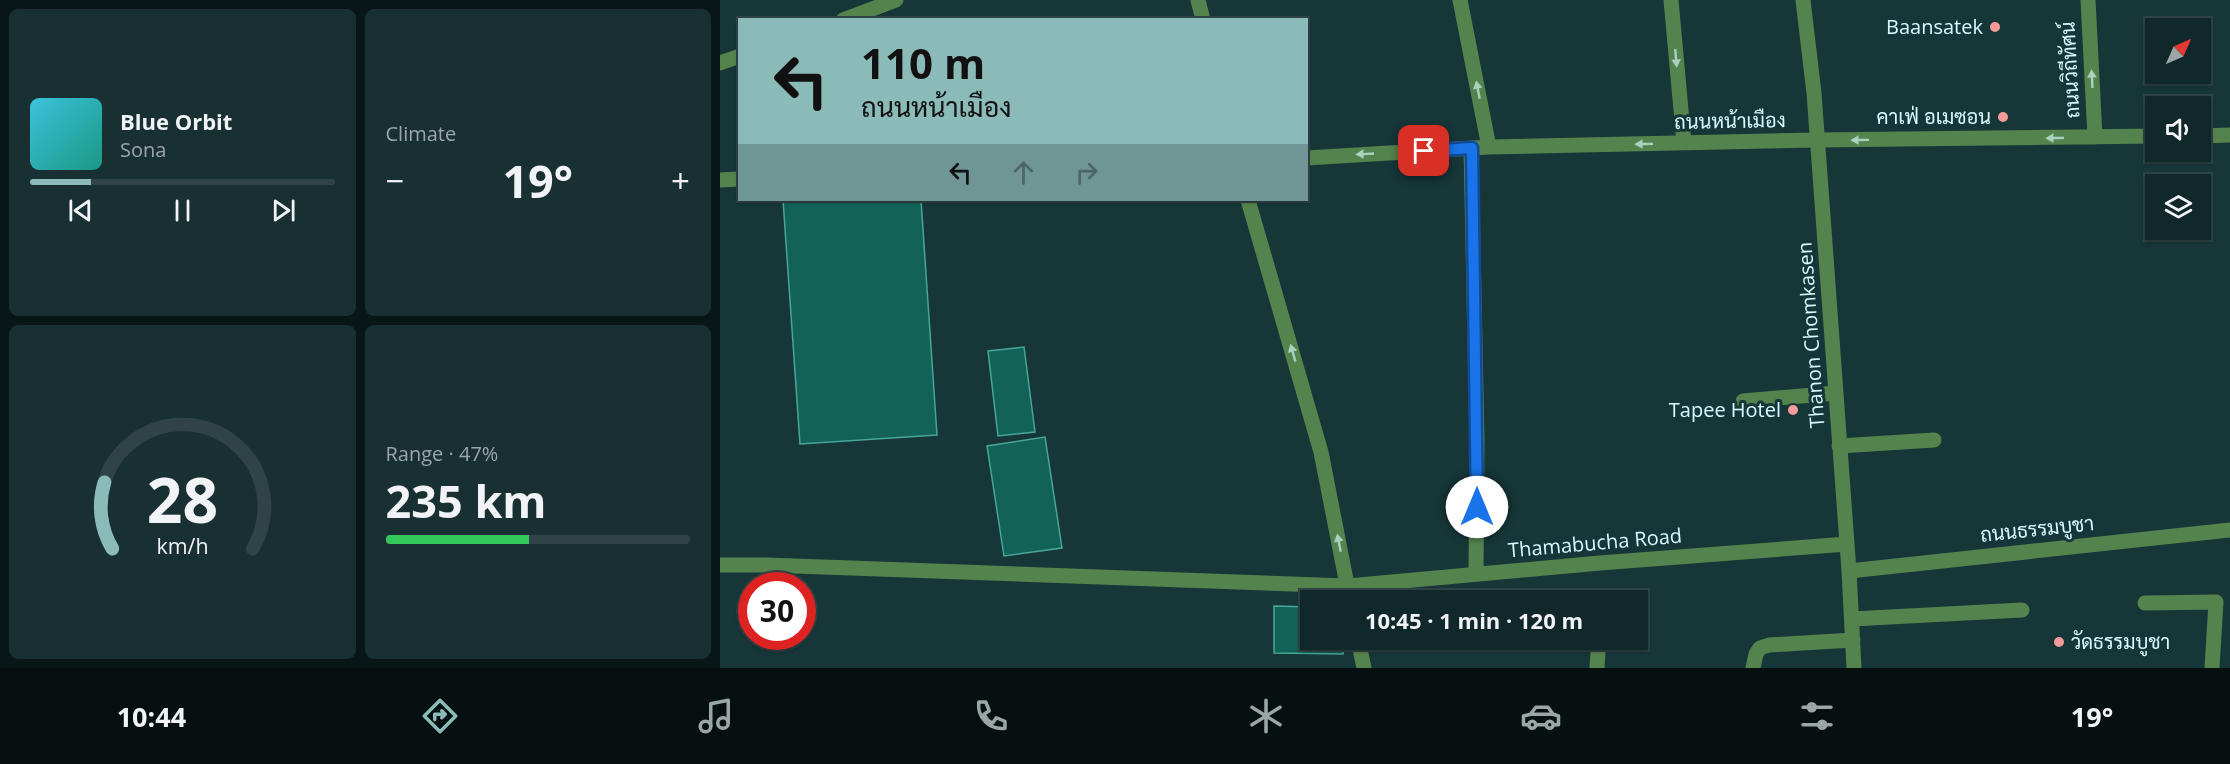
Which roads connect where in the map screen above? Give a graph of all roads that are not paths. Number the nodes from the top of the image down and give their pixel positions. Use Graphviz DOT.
graph roads {
  1 [pos="896,0"];
  2 [pos="1198,0"];
  3 [pos="1460,0"];
  4 [pos="1671,0"];
  5 [pos="1803,0"];
  6 [pos="2088,0"];
  7 [pos="876,9"];
  8 [pos="849,18"];
  9 [pos="1202,18"];
  10 [pos="738,57"];
  11 [pos="720,63"];
  12 [pos="2230,135"];
  13 [pos="2145,136"];
  14 [pos="2211,136"];
  15 [pos="2095,137"];
  16 [pos="1816,140"];
  17 [pos="1684,143"];
  18 [pos="1489,147"];
  19 [pos="1472,148"];
  20 [pos="1308,158"];
  21 [pos="738,179"];
  22 [pos="720,180"];
  23 [pos="1248,201"];
  24 [pos="1836,393"];
  25 [pos="1743,401"];
  26 [pos="1934,440"];
  27 [pos="1839,446"];
  28 [pos="2230,530"];
  29 [pos="1847,544"];
  30 [pos="720,565"];
  31 [pos="1850,571"];
  32 [pos="1476,574"];
  33 [pos="1348,590"];
  34 [pos="1369,590"];
  35 [pos="1300,591"];
  36 [pos="2145,603"];
  37 [pos="2022,610"];
  38 [pos="1852,620"];
  39 [pos="1853,640"];
  40 [pos="1360,650"];
  41 [pos="1598,651"];
  42 [pos="1364,668"];
  43 [pos="1597,668"];
  44 [pos="1753,668"];
  45 [pos="1854,668"];
  46 [pos="2212,668"];
  1 -- 7 [label="street"];
  2 -- 9 [label="street"];
  18 -- 3 [label="street, one-way"];
  4 -- 17 [label="street, one-way"];
  5 -- 16 [label="street, Thanon Chomkasen"];
  15 -- 6 [label="street, ถนนวิถีทัศน์, one-way"];
  7 -- 8 [label="street"];
  10 -- 11 [label="street"];
  12 -- 14 [label="street"];
  13 -- 15 [label="street, ถนนหน้าเมือง"];
  15 -- 16 [label="street, ถนนหน้าเมือง, one-way"];
  16 -- 17 [label="street, ถนนหน้าเมือง"];
  16 -- 24 [label="street, Thanon Chomkasen"];
  17 -- 18 [label="street, ถนนหน้าเมือง, one-way"];
  18 -- 19 [label="street, ถนนหน้าเมือง"];
  19 -- 20 [label="street, ถนนหน้าเมือง, one-way"];
  19 -- 32 [label="street"];
  21 -- 22 [label="street"];
  33 -- 23 [label="street, one-way"];
  24 -- 25 [label="street"];
  24 -- 27 [label="street, Thanon Chomkasen"];
  26 -- 27 [label="street"];
  27 -- 29 [label="street, Thanon Chomkasen"];
  28 -- 31 [label="street, ถนนธรรมบูชา"];
  29 -- 31 [label="street, Thanon Chomkasen"];
  29 -- 32 [label="street, Thamabucha Road"];
  30 -- 35 [label="street, Thamabucha Road"];
  31 -- 38 [label="street, Thanon Chomkasen"];
  32 -- 34 [label="street, Thamabucha Road"];
  36 -- 46 [label="street"];
  37 -- 38 [label="street"];
  38 -- 39 [label="street, Thanon Chomkasen"];
  39 -- 44 [label="street"];
  39 -- 45 [label="street, Thanon Chomkasen"];
  40 -- 42 [label="street"];
  41 -- 43 [label="street"];
}
